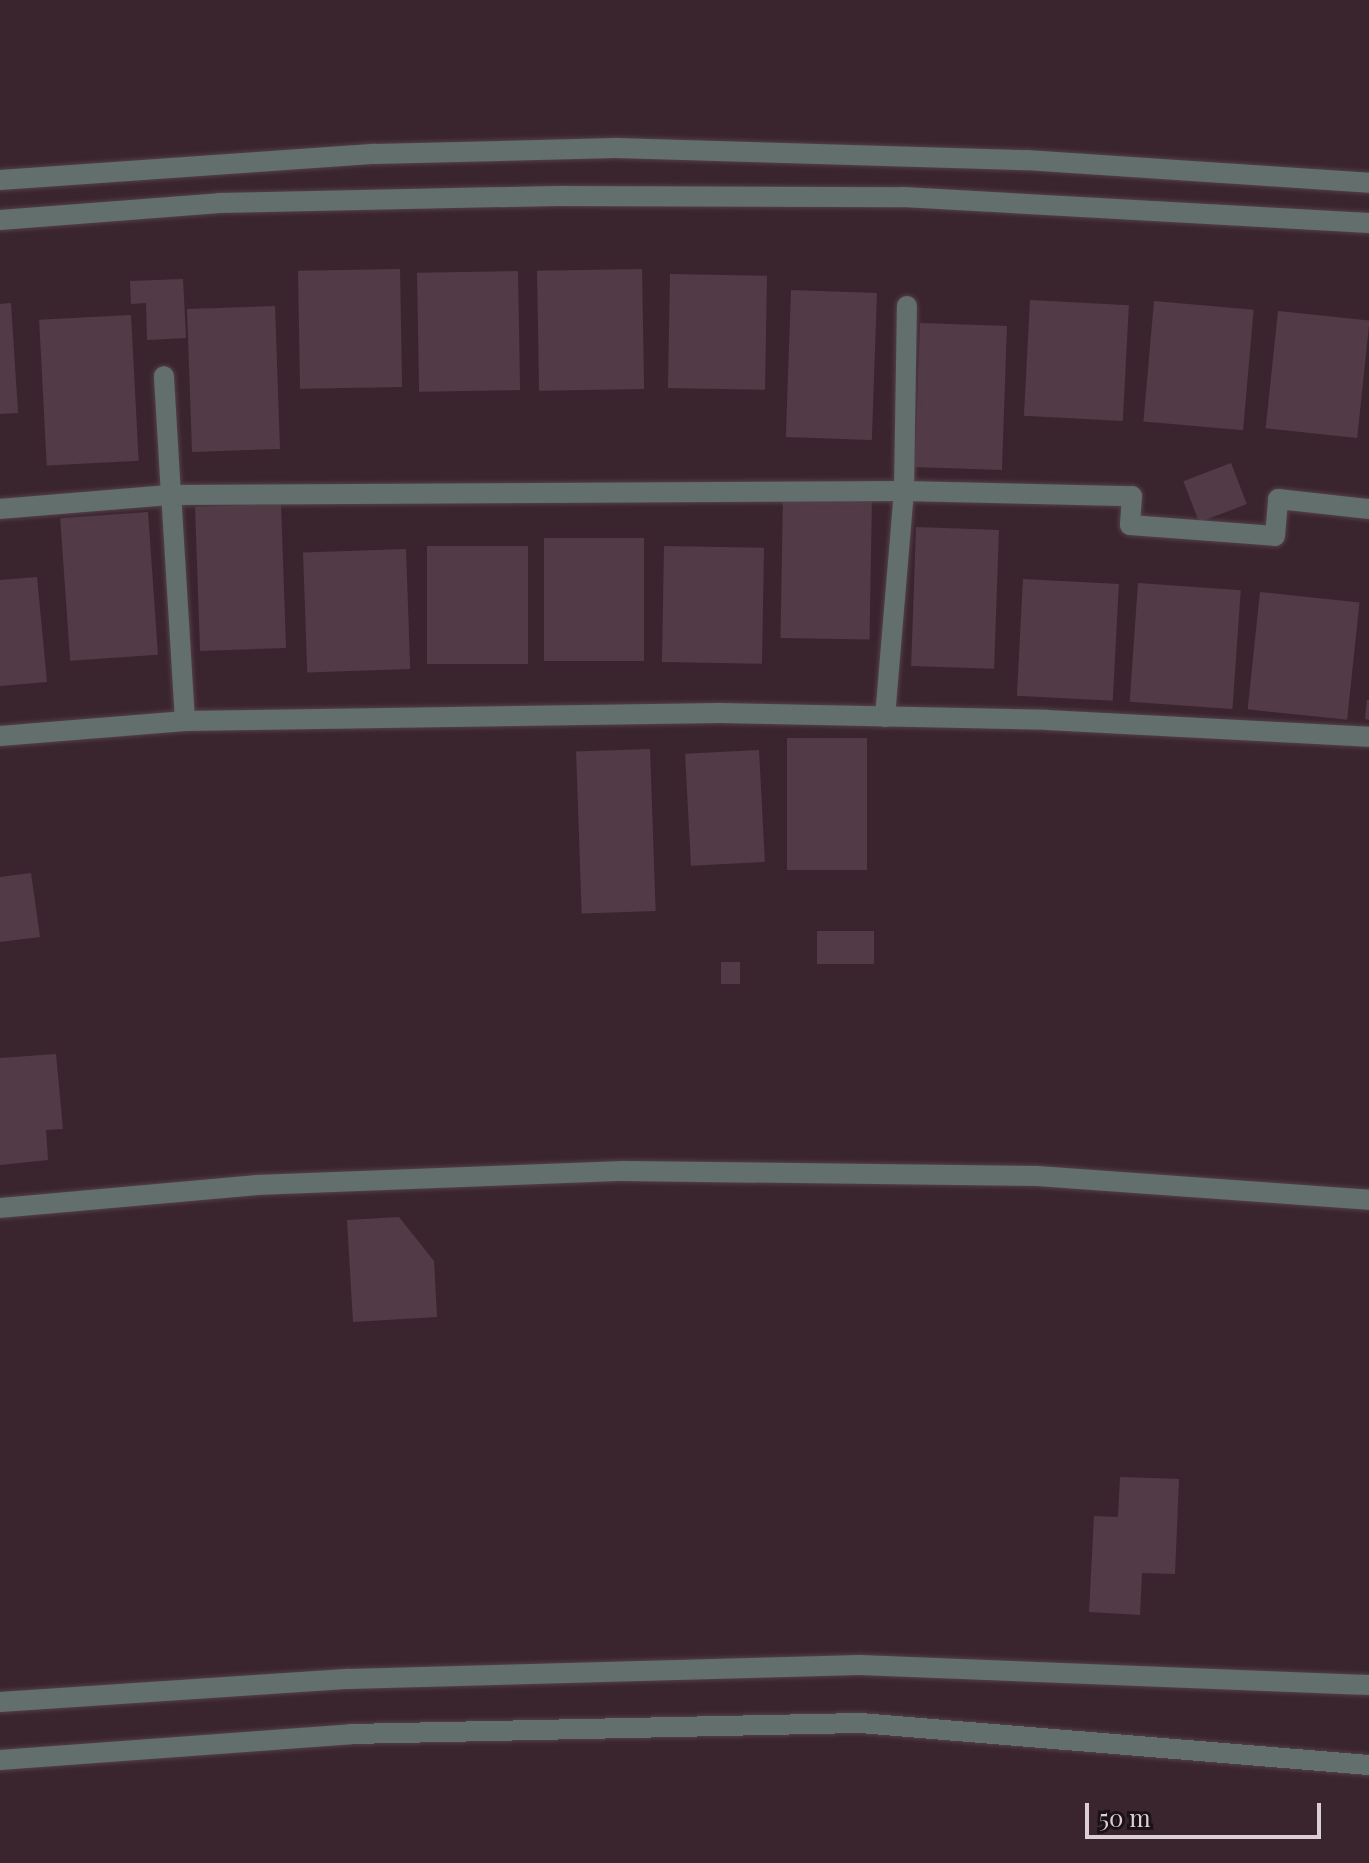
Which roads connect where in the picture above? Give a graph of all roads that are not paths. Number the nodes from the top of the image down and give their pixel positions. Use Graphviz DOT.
graph roads {
  1 [pos="0,180"];
  2 [pos="1369,183"];
  3 [pos="0,220"];
  4 [pos="1369,223"];
  5 [pos="907,306"];
  6 [pos="164,376"];
  7 [pos="904,491"];
  8 [pos="171,495"];
  9 [pos="0,509"];
  10 [pos="1369,509"];
  11 [pos="885,717"];
  12 [pos="185,721"];
  13 [pos="0,736"];
  14 [pos="1369,737"];
  15 [pos="1369,1200"];
  16 [pos="0,1208"];
  17 [pos="1369,1685"];
  18 [pos="0,1702"];
  19 [pos="0,1760"];
  20 [pos="1369,1765"];
  1 -- 2 [label="street"];
  3 -- 4 [label="street"];
  5 -- 7 [label="street"];
  6 -- 8 [label="street"];
  7 -- 8 [label="street"];
  7 -- 10 [label="street"];
  7 -- 11 [label="street"];
  8 -- 9 [label="street"];
  8 -- 12 [label="street"];
  11 -- 12 [label="street"];
  11 -- 14 [label="street"];
  12 -- 13 [label="street"];
  15 -- 16 [label="street"];
  17 -- 18 [label="street"];
  19 -- 20 [label="street"];
}
